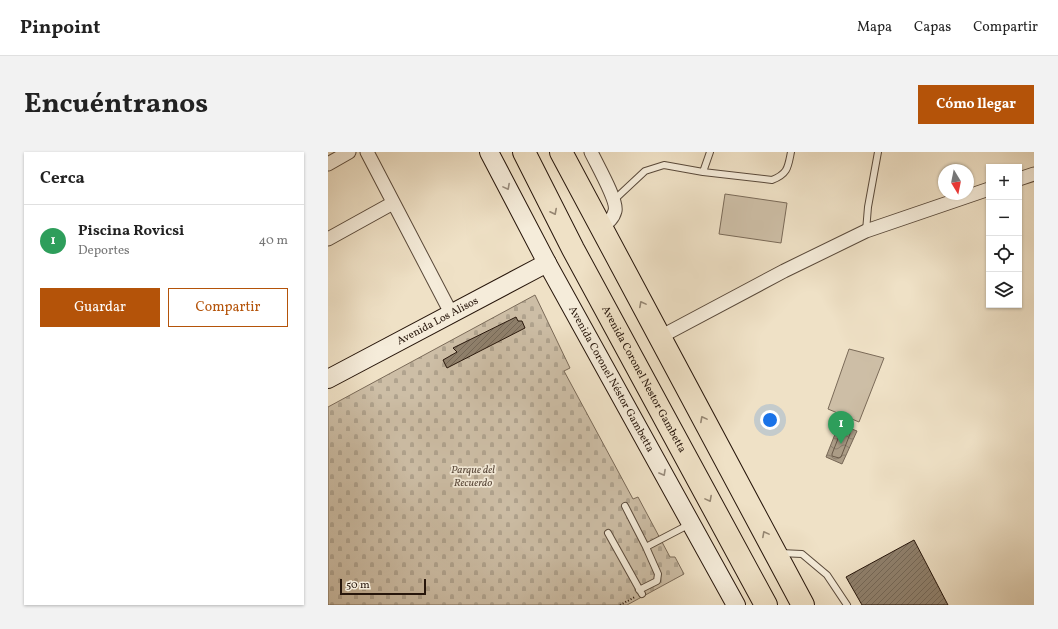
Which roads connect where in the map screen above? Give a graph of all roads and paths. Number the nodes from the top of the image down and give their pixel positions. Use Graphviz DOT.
graph roads {
  1 [pos="350,152"];
  2 [pos="367,152"];
  3 [pos="489,152"];
  4 [pos="524,152"];
  5 [pos="561,152"];
  6 [pos="591,152"];
  7 [pos="710,152"];
  8 [pos="791,152"];
  9 [pos="878,152"];
  10 [pos="328,164"];
  11 [pos="703,172"];
  12 [pos="1034,174"];
  13 [pos="1022,178"];
  14 [pos="986,190"];
  15 [pos="614,200"];
  16 [pos="393,203"];
  17 [pos="601,227"];
  18 [pos="866,232"];
  19 [pos="328,238"];
  20 [pos="547,263"];
  21 [pos="451,314"];
  22 [pos="660,337"];
  23 [pos="328,379"];
  24 [pos="625,506"];
  25 [pos="691,523"];
  26 [pos="608,533"];
  27 [pos="646,547"];
  28 [pos="775,552"];
  29 [pos="640,592"];
  30 [pos="733,604"];
  31 [pos="620,605"];
  32 [pos="766,605"];
  33 [pos="803,605"];
  34 [pos="847,605"];
  1 -- 10 [label="street"];
  2 -- 16 [label="street"];
  3 -- 20 [label="street, Avenida Coronel Néstor Gambetta, one-way"];
  4 -- 32 [label="highway, Avenida Coronel Nestor Gambetta, one-way"];
  5 -- 17 [label="highway"];
  6 -- 15 [label="street"];
  7 -- 11 [label="lane"];
  8 -- 11 [label="lane"];
  9 -- 18 [label="lane"];
  11 -- 15 [label="lane"];
  12 -- 13 [label="street"];
  14 -- 18 [label="street"];
  15 -- 17 [label="street"];
  16 -- 19 [label="street"];
  16 -- 21 [label="street"];
  22 -- 17 [label="highway, one-way"];
  18 -- 22 [label="street"];
  20 -- 21 [label="street, Avenida Los Alisos"];
  20 -- 25 [label="street, Avenida Coronel Néstor Gambetta, one-way"];
  21 -- 23 [label="street, Avenida Los Alisos"];
  28 -- 22 [label="highway, one-way"];
  24 -- 27 [label="lane"];
  25 -- 27 [label="lane"];
  25 -- 30 [label="street, Avenida Coronel Néstor Gambetta"];
  26 -- 29 [label="lane"];
  27 -- 29 [label="lane"];
  28 -- 33 [label="highway"];
  28 -- 34 [label="lane"];
  29 -- 31 [label="path"];
}
